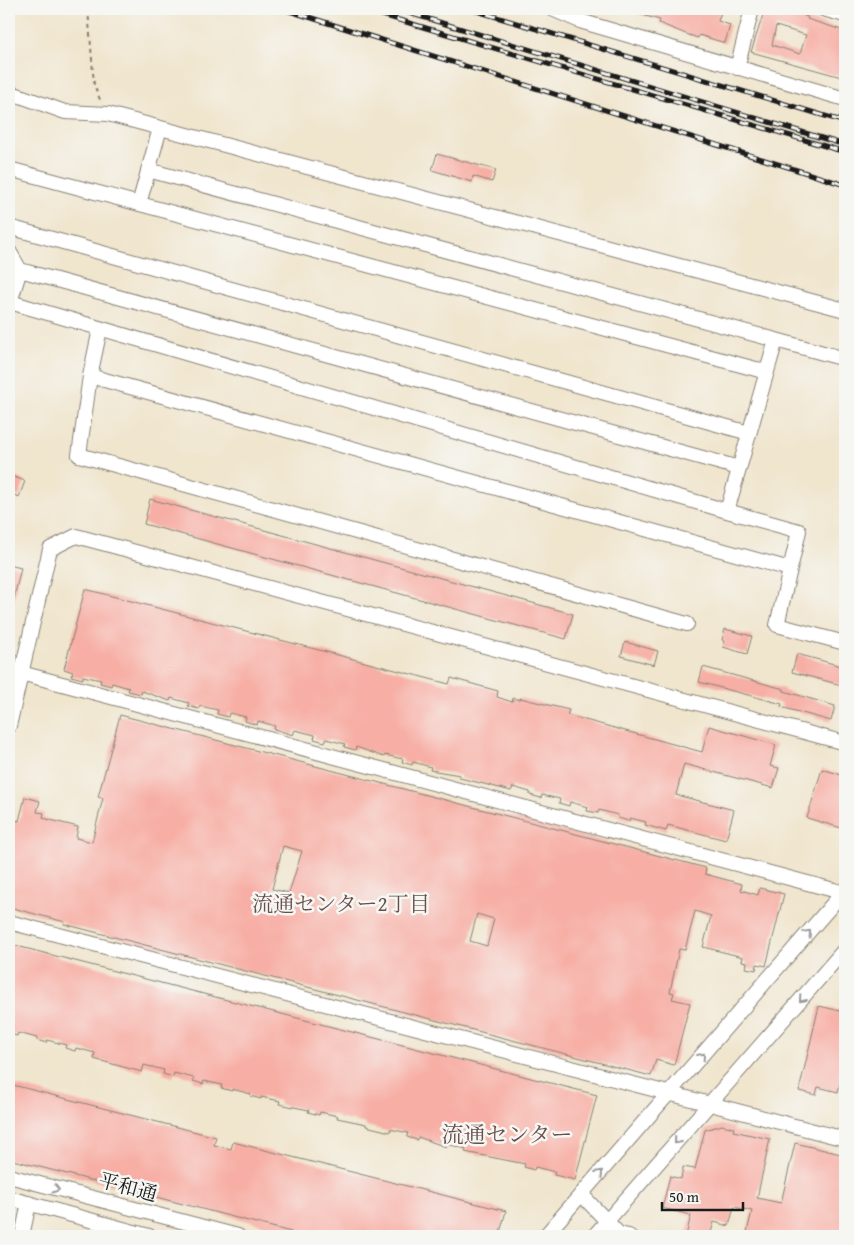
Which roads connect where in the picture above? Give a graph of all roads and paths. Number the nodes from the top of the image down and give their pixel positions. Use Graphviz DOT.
graph roads {
  1 [pos="88,9"];
  2 [pos="552,9"];
  3 [pos="752,9"];
  4 [pos="823,9"];
  5 [pos="845,15"];
  6 [pos="737,68"];
  7 [pos="9,92"];
  8 [pos="845,99"];
  9 [pos="106,114"];
  10 [pos="160,128"];
  11 [pos="9,169"];
  12 [pos="148,170"];
  13 [pos="139,204"];
  14 [pos="9,228"];
  15 [pos="9,251"];
  16 [pos="20,270"];
  17 [pos="845,310"];
  18 [pos="100,329"];
  19 [pos="776,340"];
  20 [pos="845,359"];
  21 [pos="767,372"];
  22 [pos="90,376"];
  23 [pos="749,433"];
  24 [pos="739,468"];
  25 [pos="727,511"];
  26 [pos="790,569"];
  27 [pos="687,624"];
  28 [pos="845,643"];
  29 [pos="21,673"];
  30 [pos="9,726"];
  31 [pos="845,743"];
  32 [pos="844,892"];
  33 [pos="9,922"];
  34 [pos="845,949"];
  35 [pos="670,1093"];
  36 [pos="709,1105"];
  37 [pos="845,1138"];
  38 [pos="9,1176"];
  39 [pos="581,1194"];
  40 [pos="9,1198"];
  41 [pos="29,1203"];
  42 [pos="606,1221"];
  43 [pos="22,1236"];
  44 [pos="149,1236"];
  45 [pos="238,1236"];
  46 [pos="545,1236"];
  47 [pos="594,1236"];
  48 [pos="629,1236"];
  1 -- 9 [label="path"];
  2 -- 6 [label="street"];
  3 -- 6 [label="street"];
  4 -- 5 [label="street"];
  6 -- 8 [label="street"];
  7 -- 9 [label="street"];
  9 -- 10 [label="street"];
  10 -- 12 [label="street"];
  10 -- 17 [label="street"];
  11 -- 13 [label="street"];
  12 -- 13 [label="street"];
  12 -- 19 [label="street"];
  13 -- 21 [label="street"];
  14 -- 23 [label="street"];
  15 -- 16 [label="street"];
  16 -- 18 [label="street"];
  16 -- 24 [label="street"];
  18 -- 22 [label="street"];
  18 -- 25 [label="street"];
  19 -- 20 [label="street"];
  19 -- 21 [label="street"];
  21 -- 23 [label="street"];
  22 -- 26 [label="street"];
  22 -- 27 [label="street"];
  23 -- 24 [label="street"];
  24 -- 25 [label="street"];
  25 -- 26 [label="street"];
  26 -- 28 [label="street"];
  29 -- 30 [label="street"];
  29 -- 31 [label="street"];
  29 -- 32 [label="street"];
  35 -- 32 [label="street, one-way"];
  33 -- 35 [label="street"];
  34 -- 36 [label="street, one-way"];
  35 -- 36 [label="street"];
  39 -- 35 [label="street, one-way"];
  36 -- 37 [label="street"];
  36 -- 42 [label="street, one-way"];
  38 -- 45 [label="street, 平和通, one-way"];
  39 -- 42 [label="street"];
  39 -- 46 [label="street"];
  40 -- 41 [label="street, 平和通"];
  41 -- 43 [label="street"];
  41 -- 44 [label="street, 平和通"];
  42 -- 47 [label="street"];
  42 -- 48 [label="street"];
}
